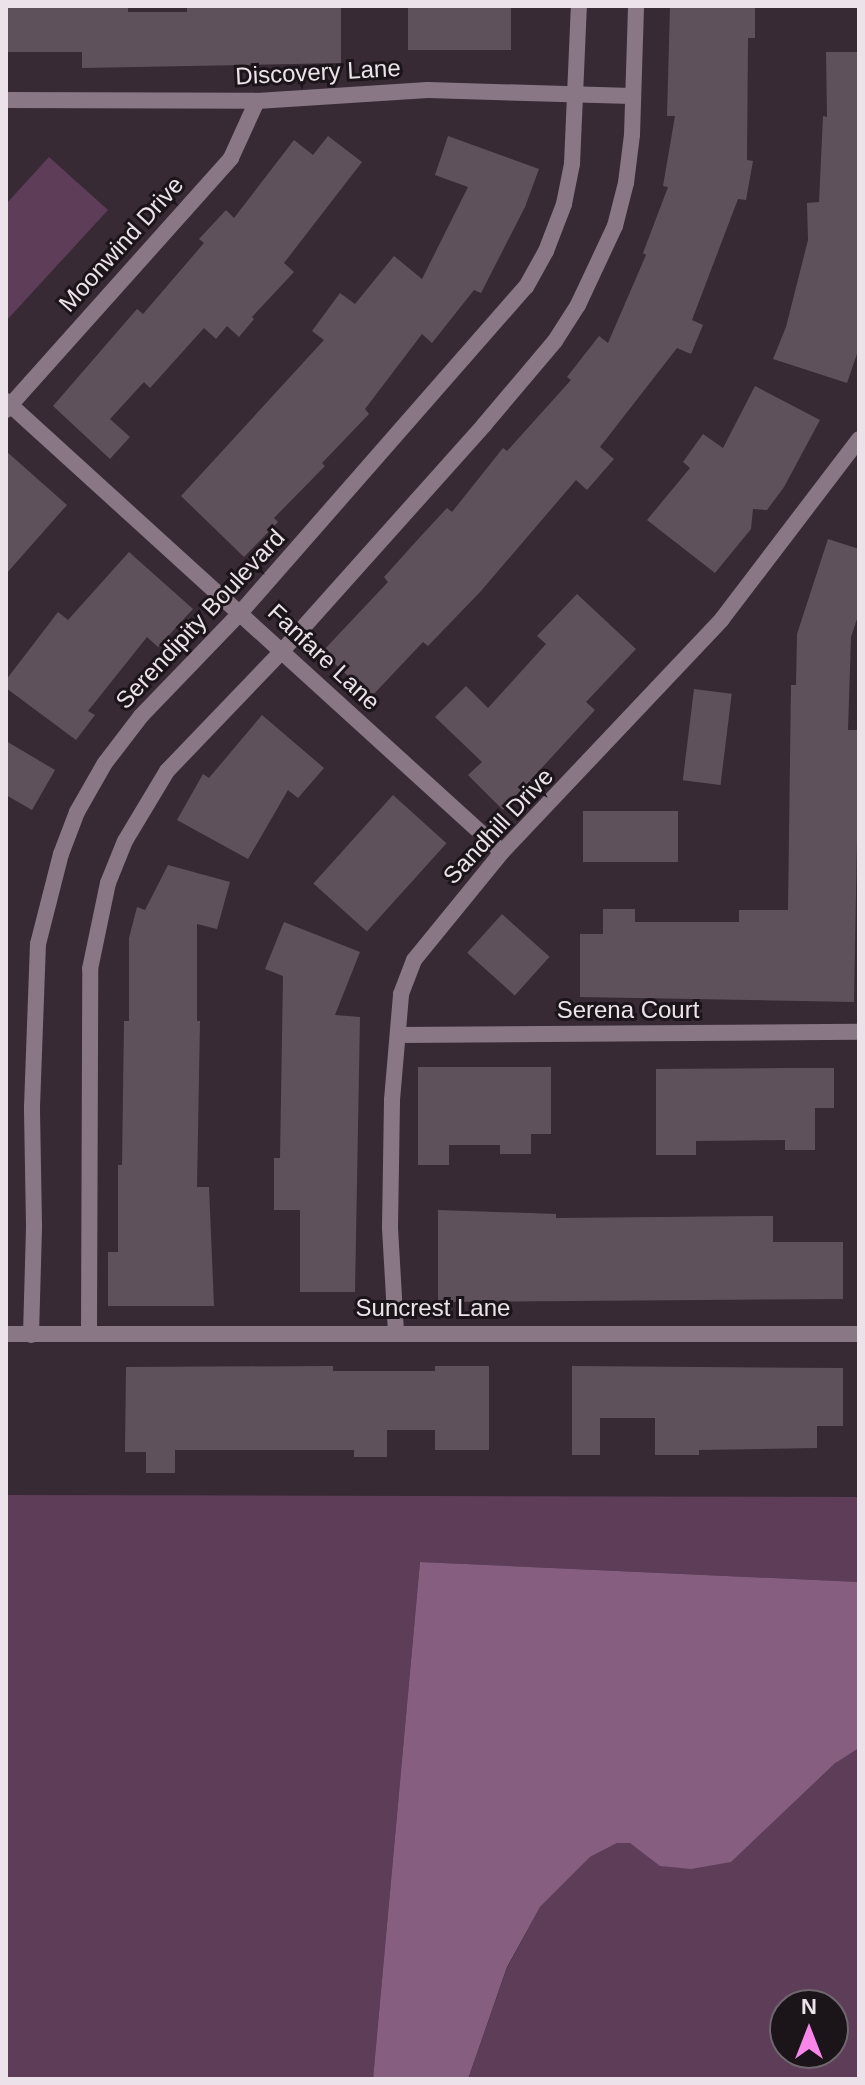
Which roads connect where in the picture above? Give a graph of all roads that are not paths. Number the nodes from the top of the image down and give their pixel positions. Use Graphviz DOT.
graph roads {
  1 [pos="579,6"];
  2 [pos="636,6"];
  3 [pos="578,93"];
  4 [pos="632,96"];
  5 [pos="6,100"];
  6 [pos="257,101"];
  7 [pos="7,406"];
  8 [pos="859,439"];
  9 [pos="241,612"];
  10 [pos="283,650"];
  11 [pos="502,852"];
  12 [pos="859,1032"];
  13 [pos="398,1035"];
  14 [pos="396,1332"];
  15 [pos="89,1333"];
  16 [pos="6,1334"];
  17 [pos="859,1334"];
  18 [pos="31,1335"];
  1 -- 3 [label="street, Serendipity Boulevard"];
  2 -- 4 [label="street"];
  3 -- 4 [label="street, Discovery Lane"];
  3 -- 6 [label="street, Discovery Lane"];
  3 -- 9 [label="street, Serendipity Boulevard"];
  4 -- 10 [label="street"];
  5 -- 6 [label="street, Discovery Lane"];
  6 -- 7 [label="street, Moonwind Drive"];
  7 -- 9 [label="street, Fanfare Lane"];
  8 -- 11 [label="street, Sandhill Drive"];
  9 -- 10 [label="street, Fanfare Lane"];
  9 -- 18 [label="street, Serendipity Boulevard"];
  10 -- 11 [label="street, Fanfare Lane"];
  10 -- 15 [label="street"];
  11 -- 13 [label="street, Sandhill Drive"];
  12 -- 13 [label="street, Serena Court"];
  13 -- 14 [label="street, Sandhill Drive"];
  14 -- 15 [label="street, Suncrest Lane"];
  14 -- 17 [label="street, Suncrest Lane"];
  15 -- 18 [label="street, Suncrest Lane"];
  16 -- 18 [label="street, Suncrest Lane"];
}
